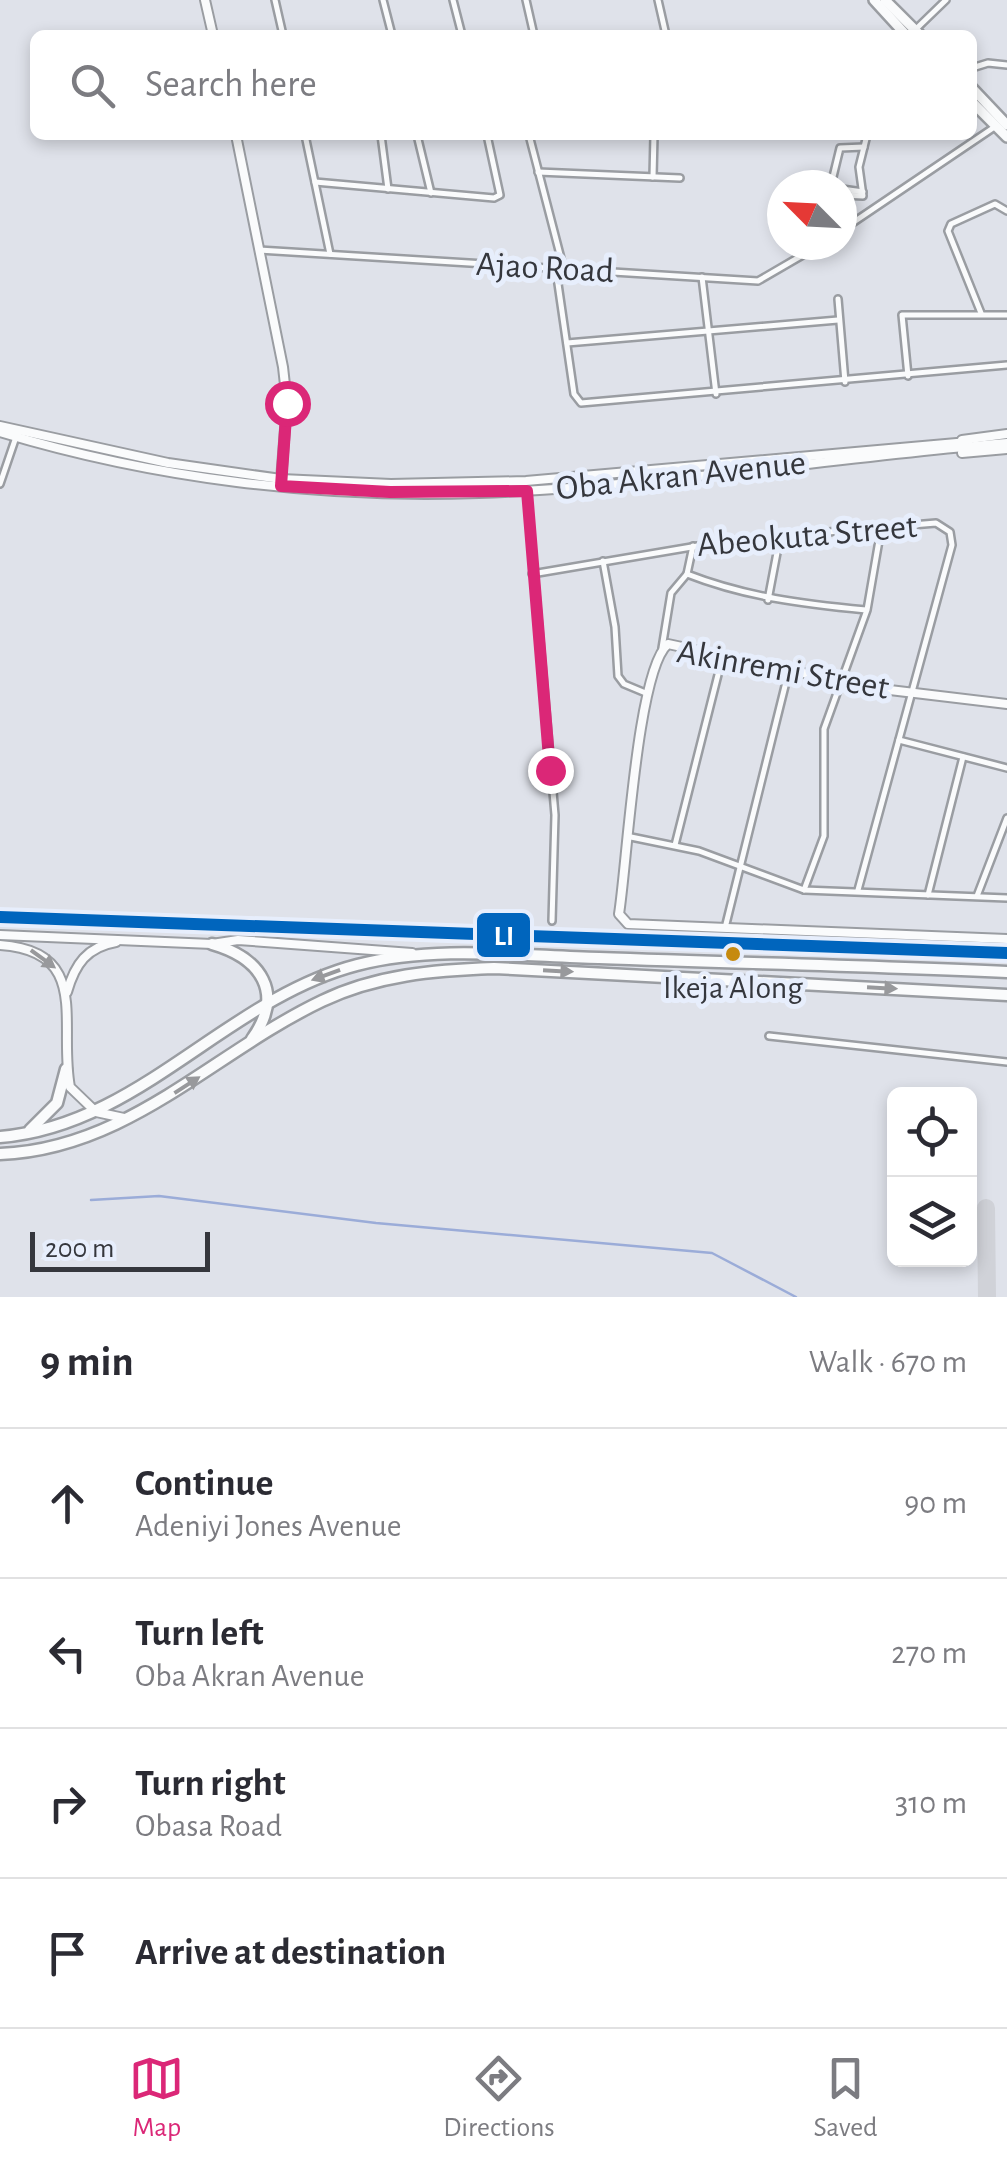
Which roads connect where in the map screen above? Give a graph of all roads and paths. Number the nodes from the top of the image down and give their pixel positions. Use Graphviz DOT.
graph roads {
  1 [pos="206,0"];
  2 [pos="275,0"];
  3 [pos="383,0"];
  4 [pos="453,0"];
  5 [pos="526,0"];
  6 [pos="658,0"];
  7 [pos="874,0"];
  8 [pos="885,0"];
  9 [pos="946,0"];
  10 [pos="212,30"];
  11 [pos="282,30"];
  12 [pos="391,30"];
  13 [pos="461,30"];
  14 [pos="533,30"];
  15 [pos="665,30"];
  16 [pos="910,30"];
  17 [pos="911,30"];
  18 [pos="917,30"];
  19 [pos="1007,65"];
  20 [pos="977,66"];
  21 [pos="977,94"];
  22 [pos="977,106"];
  23 [pos="1001,125"];
  24 [pos="1007,137"];
  25 [pos="237,140"];
  26 [pos="306,140"];
  27 [pos="382,140"];
  28 [pos="419,140"];
  29 [pos="489,140"];
  30 [pos="530,140"];
  31 [pos="654,140"];
  32 [pos="866,140"];
  33 [pos="864,148"];
  34 [pos="834,170"];
  35 [pos="538,172"];
  36 [pos="652,178"];
  37 [pos="680,178"];
  38 [pos="315,182"];
  39 [pos="388,189"];
  40 [pos="431,192"];
  41 [pos="857,196"];
  42 [pos="1007,211"];
  43 [pos="857,220"];
  44 [pos="259,250"];
  45 [pos="330,254"];
  46 [pos="796,260"];
  47 [pos="556,270"];
  48 [pos="564,270"];
  49 [pos="702,276"];
  50 [pos="838,299"];
  51 [pos="981,314"];
  52 [pos="1007,315"];
  53 [pos="838,320"];
  54 [pos="708,332"];
  55 [pos="567,343"];
  56 [pos="1007,365"];
  57 [pos="908,376"];
  58 [pos="845,382"];
  59 [pos="716,394"];
  60 [pos="0,429"];
  61 [pos="16,437"];
  62 [pos="1007,441"];
  63 [pos="939,448"];
  64 [pos="281,482"];
  65 [pos="0,484"];
  66 [pos="527,491"];
  67 [pos="881,530"];
  68 [pos="780,536"];
  69 [pos="693,546"];
  70 [pos="602,561"];
  71 [pos="532,574"];
  72 [pos="687,574"];
  73 [pos="768,600"];
  74 [pos="867,610"];
  75 [pos="662,648"];
  76 [pos="722,655"];
  77 [pos="789,670"];
  78 [pos="842,682"];
  79 [pos="912,692"];
  80 [pos="648,694"];
  81 [pos="1007,704"];
  82 [pos="898,740"];
  83 [pos="963,757"];
  84 [pos="1007,768"];
  85 [pos="1007,818"];
  86 [pos="631,837"];
  87 [pos="675,845"];
  88 [pos="742,866"];
  89 [pos="804,890"];
  90 [pos="858,890"];
  91 [pos="927,896"];
  92 [pos="977,896"];
  93 [pos="1007,898"];
  94 [pos="552,922"];
  95 [pos="725,928"];
  96 [pos="0,934"];
  97 [pos="1007,939"];
  98 [pos="130,940"];
  99 [pos="212,944"];
  100 [pos="0,945"];
  101 [pos="421,954"];
  102 [pos="1007,972"];
  103 [pos="1007,995"];
  104 [pos="66,996"];
  105 [pos="266,1003"];
  106 [pos="769,1036"];
  107 [pos="247,1046"];
  108 [pos="1007,1062"];
  109 [pos="66,1069"];
  110 [pos="96,1112"];
  111 [pos="133,1119"];
  112 [pos="21,1135"];
  113 [pos="0,1137"];
  114 [pos="0,1154"];
  1 -- 10 [label="main road"];
  2 -- 11 [label="street"];
  3 -- 12 [label="street"];
  4 -- 13 [label="street"];
  5 -- 14 [label="street"];
  6 -- 15 [label="street"];
  7 -- 16 [label="main road"];
  8 -- 17 [label="main road"];
  9 -- 18 [label="street"];
  19 -- 20 [label="street"];
  21 -- 23 [label="main road"];
  22 -- 23 [label="main road"];
  23 -- 24 [label="main road"];
  23 -- 43 [label="street"];
  25 -- 44 [label="main road"];
  26 -- 38 [label="street"];
  27 -- 39 [label="street"];
  28 -- 40 [label="street"];
  29 -- 40 [label="street"];
  30 -- 35 [label="street"];
  31 -- 36 [label="street"];
  32 -- 33 [label="street"];
  33 -- 34 [label="street"];
  33 -- 41 [label="street"];
  35 -- 36 [label="street"];
  35 -- 48 [label="street"];
  36 -- 37 [label="street"];
  38 -- 39 [label="street"];
  38 -- 45 [label="street"];
  39 -- 40 [label="street"];
  42 -- 51 [label="street"];
  44 -- 45 [label="street, Ajao Road"];
  44 -- 64 [label="main road"];
  45 -- 47 [label="street, Ajao Road"];
  46 -- 49 [label="street, Ajao Road"];
  47 -- 48 [label="street, Ajao Road"];
  47 -- 55 [label="street"];
  48 -- 49 [label="street, Ajao Road"];
  49 -- 54 [label="street"];
  50 -- 53 [label="street"];
  51 -- 52 [label="street"];
  51 -- 57 [label="street"];
  53 -- 54 [label="street"];
  53 -- 58 [label="street"];
  54 -- 55 [label="street"];
  54 -- 59 [label="street"];
  55 -- 59 [label="street"];
  56 -- 57 [label="street"];
  57 -- 58 [label="street"];
  58 -- 59 [label="street"];
  60 -- 61 [label="main road, Oba Akran Avenue"];
  60 -- 64 [label="main road, Oba Akran Avenue"];
  61 -- 64 [label="main road, Oba Akran Avenue"];
  61 -- 65 [label="street"];
  62 -- 63 [label="main road"];
  62 -- 63 [label="main road"];
  62 -- 63 [label="main road, Oba Akran Avenue"];
  63 -- 64 [label="main road, Oba Akran Avenue"];
  63 -- 66 [label="main road, Oba Akran Avenue"];
  64 -- 66 [label="main road, Oba Akran Avenue"];
  66 -- 71 [label="street"];
  67 -- 68 [label="street, Abeokuta Street"];
  67 -- 74 [label="street"];
  67 -- 79 [label="street, Abeokuta Street"];
  68 -- 69 [label="street, Abeokuta Street"];
  68 -- 73 [label="street"];
  69 -- 70 [label="street, Abeokuta Street"];
  69 -- 72 [label="street"];
  70 -- 71 [label="street, Abeokuta Street"];
  70 -- 80 [label="street"];
  71 -- 94 [label="street"];
  72 -- 73 [label="street"];
  72 -- 75 [label="street"];
  73 -- 74 [label="street"];
  74 -- 78 [label="street"];
  75 -- 76 [label="main road, Akinremi Street"];
  75 -- 80 [label="main road, Akinremi Street"];
  76 -- 77 [label="main road, Akinremi Street"];
  76 -- 87 [label="street"];
  77 -- 78 [label="main road, Akinremi Street"];
  77 -- 88 [label="street"];
  78 -- 79 [label="main road, Akinremi Street"];
  78 -- 89 [label="street"];
  79 -- 81 [label="main road, Akinremi Street"];
  79 -- 82 [label="street, Abeokuta Street"];
  80 -- 86 [label="main road, Akinremi Street"];
  82 -- 83 [label="street"];
  82 -- 90 [label="street, Abeokuta Street"];
  83 -- 84 [label="street"];
  83 -- 91 [label="street"];
  85 -- 92 [label="street"];
  86 -- 87 [label="street"];
  86 -- 95 [label="main road, Akinremi Street"];
  87 -- 88 [label="street"];
  88 -- 89 [label="street"];
  88 -- 95 [label="street"];
  89 -- 90 [label="street"];
  90 -- 91 [label="street"];
  91 -- 92 [label="street"];
  92 -- 93 [label="street"];
  95 -- 97 [label="main road"];
  96 -- 98 [label="main road"];
  98 -- 99 [label="main road"];
  98 -- 104 [label="main road"];
  99 -- 101 [label="main road"];
  99 -- 105 [label="highway"];
  100 -- 104 [label="main road, one-way"];
  101 -- 102 [label="highway"];
  101 -- 105 [label="highway, one-way"];
  107 -- 103 [label="highway, one-way"];
  104 -- 109 [label="main road"];
  105 -- 107 [label="highway"];
  105 -- 110 [label="highway"];
  106 -- 108 [label="street"];
  111 -- 107 [label="highway, one-way"];
  109 -- 110 [label="main road"];
  109 -- 112 [label="highway"];
  110 -- 111 [label="main road"];
  110 -- 112 [label="highway"];
  111 -- 114 [label="highway"];
  112 -- 113 [label="highway"];
}
